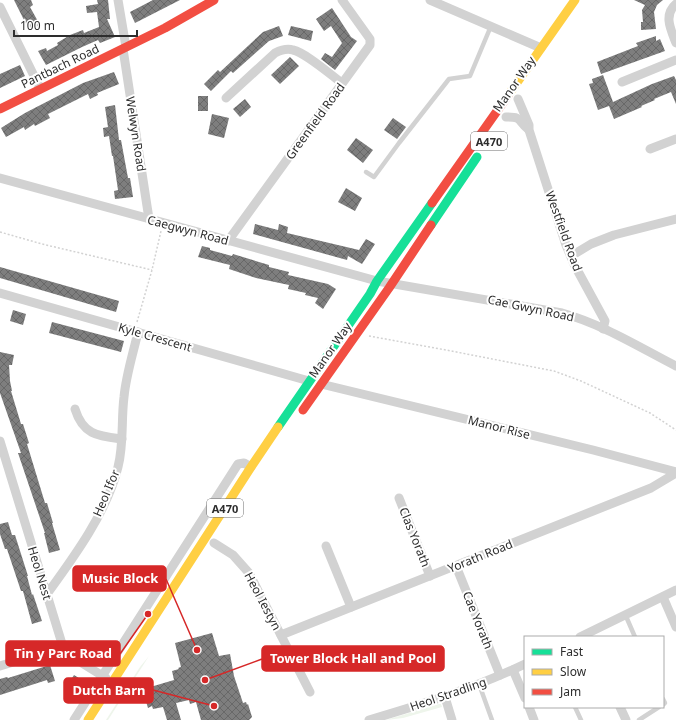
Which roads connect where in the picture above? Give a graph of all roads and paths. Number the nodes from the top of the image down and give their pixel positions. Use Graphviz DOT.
graph roads {
  1 [pos="2,0"];
  2 [pos="118,0"];
  3 [pos="214,0"];
  4 [pos="342,0"];
  5 [pos="430,0"];
  6 [pos="575,0"];
  7 [pos="204,3"];
  8 [pos="676,4"];
  9 [pos="0,6"];
  10 [pos="491,26"];
  11 [pos="676,43"];
  12 [pos="125,48"];
  13 [pos="541,48"];
  14 [pos="676,60"];
  15 [pos="622,82"];
  16 [pos="342,84"];
  17 [pos="40,88"];
  18 [pos="520,96"];
  19 [pos="226,98"];
  20 [pos="0,109"];
  21 [pos="503,120"];
  22 [pos="529,130"];
  23 [pos="676,139"];
  24 [pos="650,149"];
  25 [pos="483,150"];
  26 [pos="366,172"];
  27 [pos="0,178"];
  28 [pos="149,219"];
  29 [pos="676,219"];
  30 [pos="162,228"];
  31 [pos="0,232"];
  32 [pos="228,240"];
  33 [pos="571,256"];
  34 [pos="152,270"];
  35 [pos="377,281"];
  36 [pos="392,283"];
  37 [pos="1,297"];
  38 [pos="137,329"];
  39 [pos="603,329"];
  40 [pos="374,337"];
  41 [pos="674,361"];
  42 [pos="309,381"];
  43 [pos="321,384"];
  44 [pos="75,409"];
  45 [pos="299,416"];
  46 [pos="676,430"];
  47 [pos="122,439"];
  48 [pos="0,441"];
  49 [pos="251,467"];
  50 [pos="676,473"];
  51 [pos="399,498"];
  52 [pos="215,543"];
  53 [pos="326,546"];
  54 [pos="456,566"];
  55 [pos="430,576"];
  56 [pos="676,590"];
  57 [pos="46,594"];
  58 [pos="663,597"];
  59 [pos="351,608"];
  60 [pos="625,614"];
  61 [pos="676,627"];
  62 [pos="281,636"];
  63 [pos="584,636"];
  64 [pos="635,636"];
  65 [pos="63,647"];
  66 [pos="524,664"];
  67 [pos="0,666"];
  68 [pos="513,670"];
  69 [pos="500,675"];
  70 [pos="102,676"];
  71 [pos="112,682"];
  72 [pos="479,684"];
  73 [pos="310,692"];
  74 [pos="524,696"];
  75 [pos="445,697"];
  76 [pos="529,708"];
  77 [pos="575,708"];
  78 [pos="620,708"];
  79 [pos="657,708"];
  80 [pos="74,720"];
  81 [pos="88,720"];
  82 [pos="370,720"];
  83 [pos="452,720"];
  84 [pos="492,720"];
  85 [pos="534,720"];
  86 [pos="581,720"];
  87 [pos="626,720"];
  88 [pos="639,720"];
  1 -- 9 [label="street"];
  2 -- 12 [label="street, Welwyn Road"];
  3 -- 7 [label="main road, Pantbach Road"];
  4 -- 16 [label="street, Greenfield Road"];
  5 -- 10 [label="street"];
  6 -- 13 [label="main road, Manor Way / A470"];
  7 -- 12 [label="main road, Pantbach Road"];
  8 -- 11 [label="street"];
  9 -- 17 [label="street"];
  10 -- 13 [label="street"];
  10 -- 26 [label="lane"];
  12 -- 17 [label="main road, Pantbach Road"];
  12 -- 28 [label="street, Welwyn Road"];
  13 -- 35 [label="main road, Manor Way / A470"];
  14 -- 15 [label="street"];
  16 -- 19 [label="street"];
  16 -- 32 [label="street, Greenfield Road"];
  17 -- 20 [label="main road, Pantbach Road"];
  18 -- 21 [label="main road, Manor Way / A470"];
  18 -- 22 [label="street, Westfield Road"];
  21 -- 22 [label="street"];
  22 -- 33 [label="street, Westfield Road"];
  23 -- 24 [label="street"];
  25 -- 36 [label="main road, Manor Way / A470"];
  27 -- 28 [label="street, Caegwyn Road"];
  28 -- 32 [label="street, Caegwyn Road"];
  29 -- 33 [label="street"];
  30 -- 34 [label="path"];
  31 -- 34 [label="path"];
  32 -- 35 [label="street, Caegwyn Road"];
  33 -- 39 [label="street, Westfield Road"];
  34 -- 38 [label="path"];
  35 -- 36 [label="street, Cae Gwyn Road"];
  35 -- 42 [label="main road, Manor Way / A470"];
  36 -- 39 [label="street, Cae Gwyn Road"];
  36 -- 43 [label="main road, Manor Way / A470"];
  37 -- 38 [label="street, Kyle Crescent"];
  38 -- 42 [label="street, Kyle Crescent"];
  38 -- 47 [label="street, Heol Ifor"];
  39 -- 41 [label="street, Cae Gwyn Road"];
  40 -- 46 [label="path"];
  42 -- 49 [label="main road, Manor Way / A470"];
  43 -- 45 [label="main road, Manor Way / A470"];
  43 -- 50 [label="street, Manor Rise"];
  44 -- 47 [label="street"];
  47 -- 57 [label="street, Heol Ifor"];
  48 -- 57 [label="street, Heol Nest"];
  49 -- 70 [label="street"];
  49 -- 71 [label="main road, Manor Way / A470"];
  50 -- 54 [label="street, Yorath Road"];
  51 -- 55 [label="street, Clas Yorath"];
  52 -- 62 [label="street, Heol Iestyn"];
  53 -- 59 [label="street"];
  54 -- 55 [label="street, Yorath Road"];
  54 -- 69 [label="street, Cae Yorath"];
  55 -- 59 [label="street, Yorath Road"];
  56 -- 58 [label="street"];
  57 -- 65 [label="street, Heol Nest"];
  58 -- 60 [label="street"];
  58 -- 61 [label="street"];
  59 -- 62 [label="street, Yorath Road"];
  60 -- 63 [label="street"];
  60 -- 64 [label="lane"];
  62 -- 73 [label="street, Heol Iestyn"];
  65 -- 67 [label="street"];
  65 -- 70 [label="street, Heol Nest"];
  66 -- 68 [label="street, Heol Stradling"];
  68 -- 69 [label="street, Heol Stradling"];
  68 -- 74 [label="street"];
  69 -- 72 [label="street, Heol Stradling"];
  70 -- 71 [label="street, Heol Nest"];
  70 -- 80 [label="street"];
  71 -- 81 [label="main road, Manor Way / A470"];
  72 -- 75 [label="street, Heol Stradling"];
  72 -- 84 [label="lane"];
  75 -- 82 [label="street, Heol Stradling"];
  75 -- 83 [label="street"];
  76 -- 85 [label="street"];
  77 -- 86 [label="lane"];
  78 -- 87 [label="street"];
  79 -- 88 [label="lane"];
}
